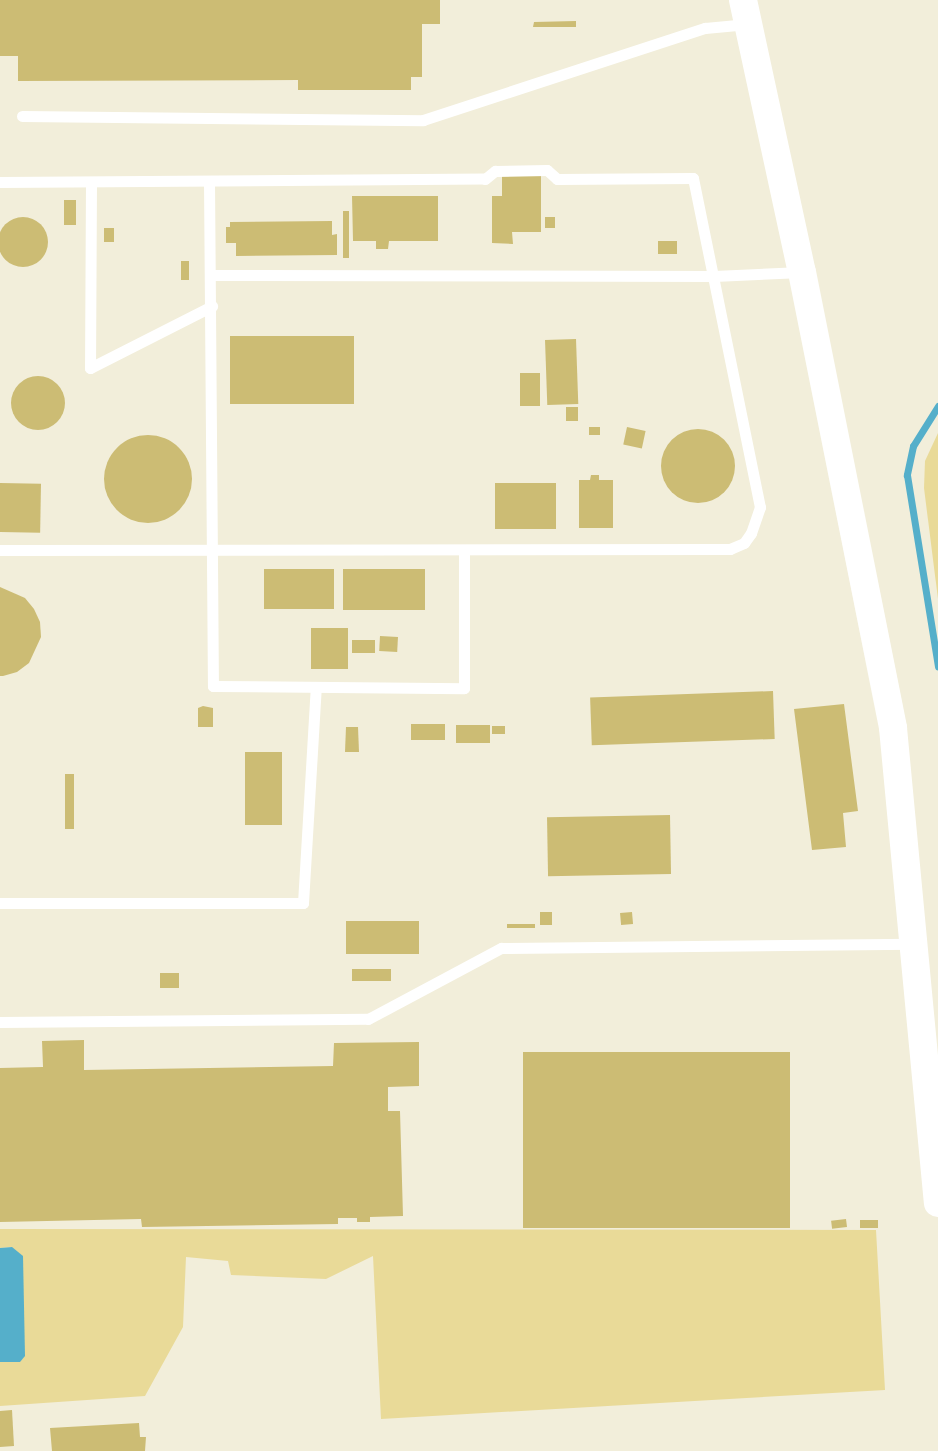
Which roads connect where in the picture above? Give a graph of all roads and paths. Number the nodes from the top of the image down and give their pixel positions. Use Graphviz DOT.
graph roads {
  1 [pos="745,12"];
  2 [pos="22,116"];
  3 [pos="209,181"];
  4 [pos="0,182"];
  5 [pos="91,182"];
  6 [pos="802,272"];
  7 [pos="212,275"];
  8 [pos="714,276"];
  9 [pos="212,306"];
  10 [pos="0,550"];
  11 [pos="464,550"];
  12 [pos="213,551"];
  13 [pos="316,687"];
  14 [pos="0,903"];
  15 [pos="916,944"];
  16 [pos="0,1022"];
  17 [pos="938,1203"];
  1 -- 2 [label="lane"];
  1 -- 6 [label="street"];
  3 -- 5 [label="lane"];
  3 -- 7 [label="lane"];
  3 -- 8 [label="lane"];
  4 -- 5 [label="lane"];
  5 -- 9 [label="lane"];
  6 -- 8 [label="lane"];
  6 -- 15 [label="street"];
  7 -- 8 [label="lane"];
  7 -- 9 [label="lane"];
  8 -- 11 [label="lane"];
  9 -- 12 [label="lane"];
  10 -- 12 [label="lane"];
  11 -- 12 [label="lane"];
  11 -- 13 [label="lane"];
  12 -- 13 [label="lane"];
  13 -- 14 [label="lane"];
  15 -- 16 [label="lane"];
  15 -- 17 [label="street"];
}
